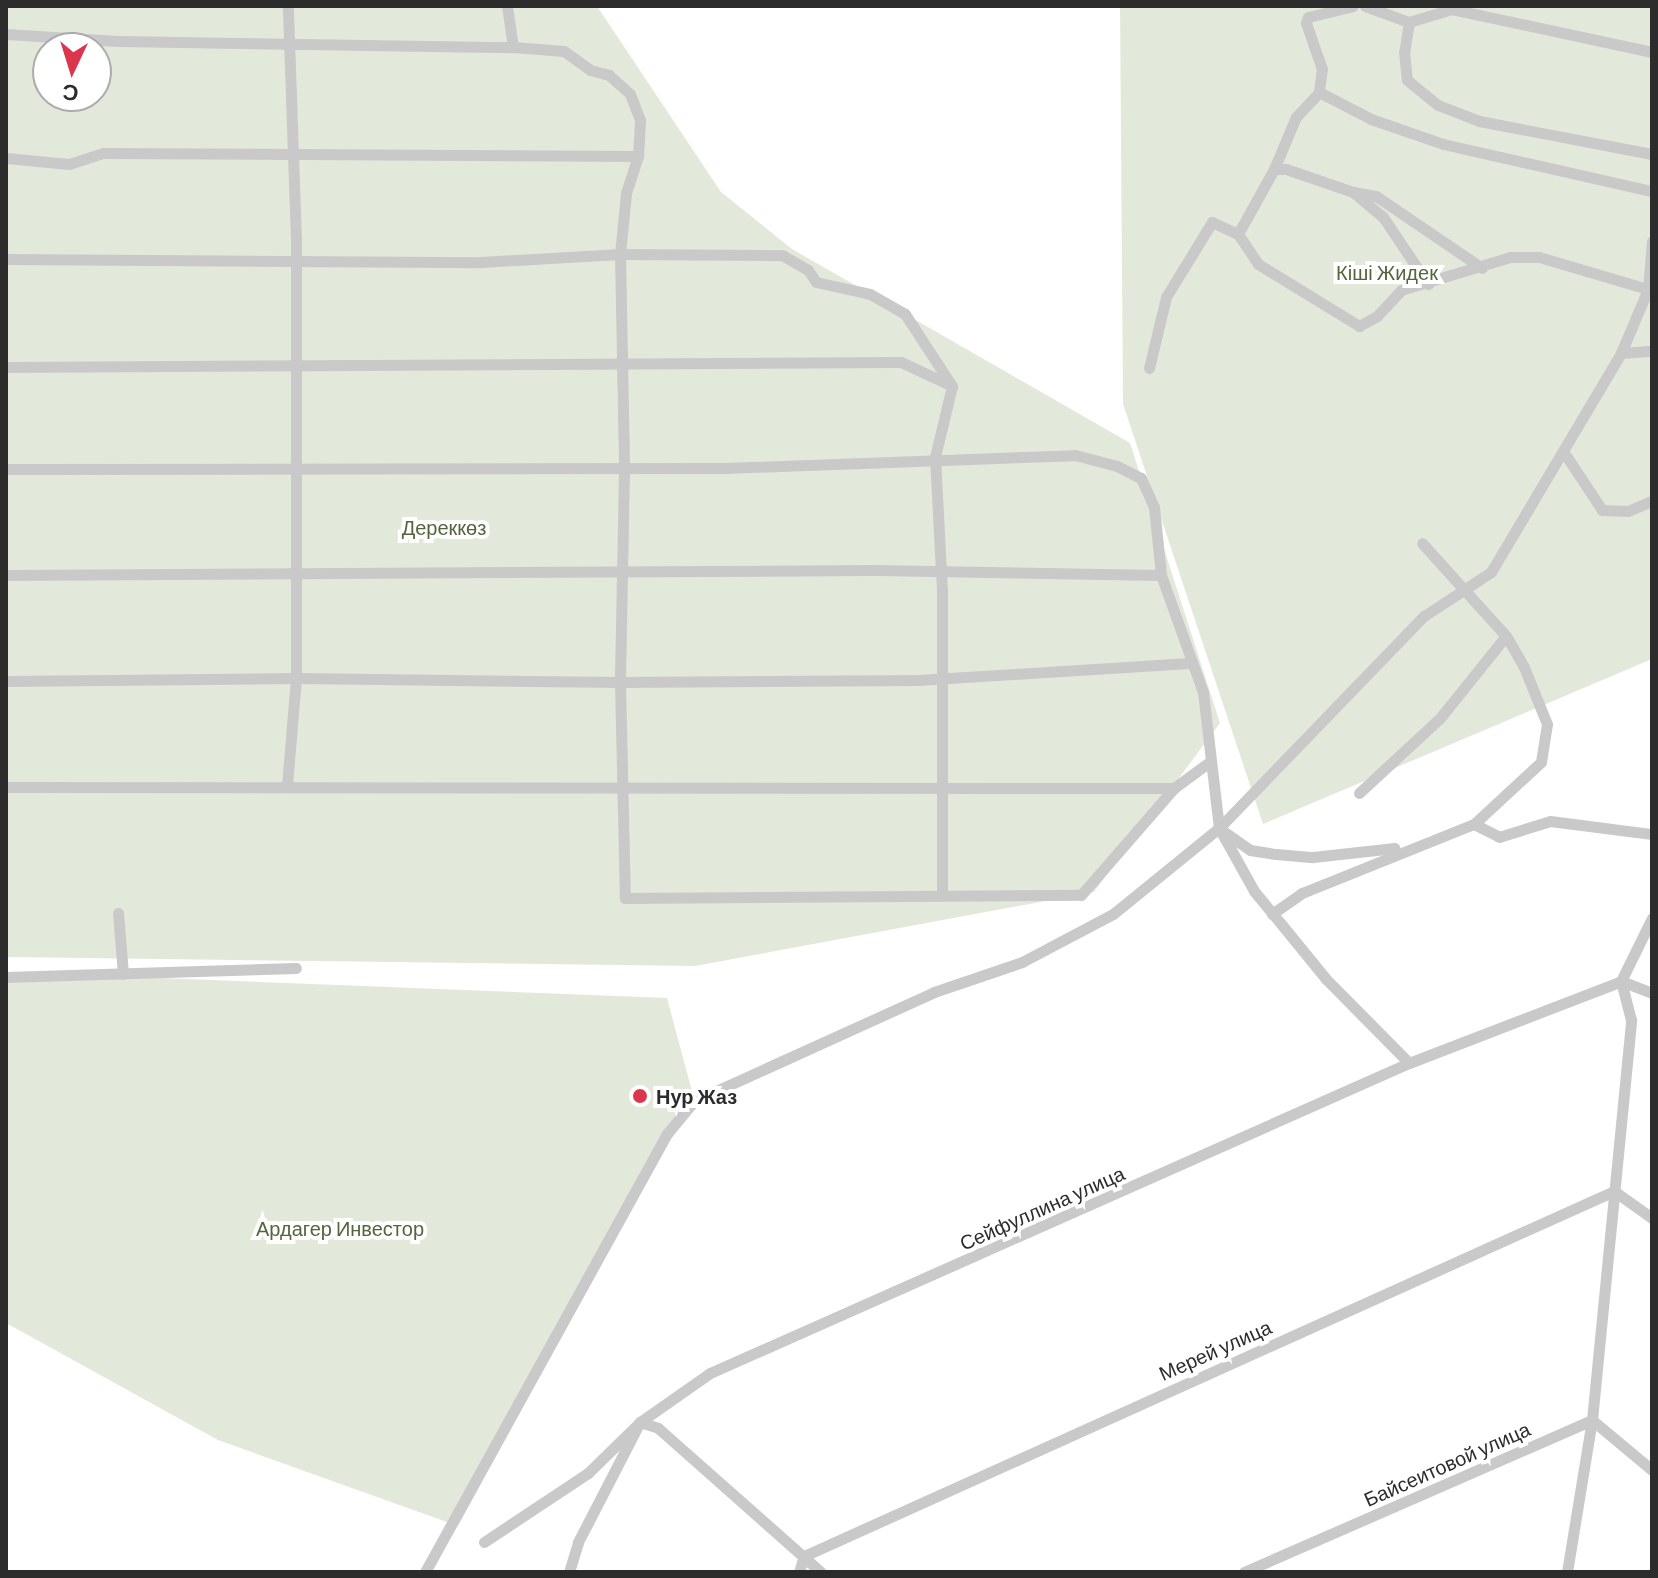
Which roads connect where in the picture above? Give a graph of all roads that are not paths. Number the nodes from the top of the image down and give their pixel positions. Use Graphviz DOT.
graph roads {
  1 [pos="288,6"];
  2 [pos="507,6"];
  3 [pos="1353,6"];
  4 [pos="1365,6"];
  5 [pos="1409,22"];
  6 [pos="6,34"];
  7 [pos="290,44"];
  8 [pos="513,47"];
  9 [pos="1652,52"];
  10 [pos="1319,92"];
  11 [pos="295,153"];
  12 [pos="1652,154"];
  13 [pos="638,156"];
  14 [pos="6,158"];
  15 [pos="1274,169"];
  16 [pos="1652,191"];
  17 [pos="1353,192"];
  18 [pos="1238,234"];
  19 [pos="1652,241"];
  20 [pos="620,254"];
  21 [pos="6,259"];
  22 [pos="296,261"];
  23 [pos="1482,268"];
  24 [pos="1428,284"];
  25 [pos="1650,288"];
  26 [pos="1652,351"];
  27 [pos="1621,353"];
  28 [pos="621,365"];
  29 [pos="6,367"];
  30 [pos="295,367"];
  31 [pos="1149,368"];
  32 [pos="952,386"];
  33 [pos="1563,451"];
  34 [pos="935,457"];
  35 [pos="6,469"];
  36 [pos="624,470"];
  37 [pos="294,472"];
  38 [pos="1652,501"];
  39 [pos="1422,543"];
  40 [pos="939,572"];
  41 [pos="294,574"];
  42 [pos="622,574"];
  43 [pos="6,575"];
  44 [pos="1161,575"];
  45 [pos="1463,589"];
  46 [pos="1506,636"];
  47 [pos="1189,663"];
  48 [pos="296,678"];
  49 [pos="942,678"];
  50 [pos="6,681"];
  51 [pos="620,682"];
  52 [pos="1208,763"];
  53 [pos="287,785"];
  54 [pos="619,785"];
  55 [pos="942,785"];
  56 [pos="6,787"];
  57 [pos="1174,788"];
  58 [pos="1359,793"];
  59 [pos="1474,824"];
  60 [pos="1219,828"];
  61 [pos="1652,835"];
  62 [pos="1407,846"];
  63 [pos="942,894"];
  64 [pos="118,913"];
  65 [pos="1272,914"];
  66 [pos="1652,918"];
  67 [pos="296,968"];
  68 [pos="123,974"];
  69 [pos="6,977"];
  70 [pos="1621,981"];
  71 [pos="1652,993"];
  72 [pos="1409,1063"];
  73 [pos="1614,1191"];
  74 [pos="1652,1218"];
  75 [pos="1592,1420"];
  76 [pos="640,1422"];
  77 [pos="1652,1470"];
  78 [pos="484,1542"];
  79 [pos="804,1556"];
  80 [pos="425,1572"];
  81 [pos="569,1572"];
  82 [pos="799,1572"];
  83 [pos="821,1572"];
  84 [pos="1244,1572"];
  85 [pos="1567,1572"];
  1 -- 7 [label="street"];
  2 -- 8 [label="street"];
  3 -- 10 [label="street"];
  4 -- 5 [label="street"];
  5 -- 9 [label="street"];
  5 -- 12 [label="street"];
  6 -- 7 [label="street"];
  7 -- 8 [label="street"];
  7 -- 11 [label="street"];
  8 -- 13 [label="street"];
  10 -- 15 [label="street"];
  10 -- 16 [label="street"];
  11 -- 13 [label="street"];
  11 -- 14 [label="street"];
  11 -- 22 [label="street"];
  13 -- 20 [label="street"];
  15 -- 17 [label="street"];
  15 -- 18 [label="street"];
  17 -- 23 [label="street"];
  17 -- 24 [label="street"];
  18 -- 24 [label="street"];
  18 -- 31 [label="street"];
  19 -- 25 [label="street"];
  20 -- 22 [label="street"];
  20 -- 28 [label="street"];
  20 -- 32 [label="street"];
  21 -- 22 [label="street"];
  22 -- 30 [label="street"];
  23 -- 24 [label="street"];
  23 -- 25 [label="street"];
  25 -- 27 [label="street"];
  26 -- 27 [label="street"];
  27 -- 33 [label="street"];
  28 -- 30 [label="street"];
  28 -- 32 [label="street"];
  28 -- 36 [label="street"];
  29 -- 30 [label="street"];
  30 -- 37 [label="street"];
  32 -- 34 [label="street"];
  33 -- 38 [label="street"];
  33 -- 45 [label="street"];
  34 -- 36 [label="street"];
  34 -- 40 [label="street"];
  34 -- 44 [label="street"];
  35 -- 37 [label="street"];
  36 -- 37 [label="street"];
  36 -- 42 [label="street"];
  37 -- 41 [label="street"];
  39 -- 45 [label="street"];
  40 -- 42 [label="street"];
  40 -- 44 [label="street"];
  40 -- 49 [label="street"];
  41 -- 42 [label="street"];
  41 -- 43 [label="street"];
  41 -- 48 [label="street"];
  42 -- 51 [label="street"];
  44 -- 47 [label="street"];
  45 -- 46 [label="street"];
  45 -- 60 [label="street"];
  46 -- 58 [label="street"];
  46 -- 59 [label="street"];
  47 -- 49 [label="street"];
  47 -- 52 [label="street"];
  48 -- 50 [label="street"];
  48 -- 51 [label="street"];
  48 -- 53 [label="street"];
  49 -- 51 [label="street"];
  49 -- 55 [label="street"];
  51 -- 54 [label="street"];
  52 -- 57 [label="street"];
  52 -- 60 [label="street"];
  53 -- 54 [label="street"];
  53 -- 56 [label="street"];
  54 -- 55 [label="street"];
  54 -- 63 [label="street"];
  55 -- 57 [label="street"];
  55 -- 63 [label="street"];
  57 -- 63 [label="street"];
  59 -- 61 [label="street"];
  59 -- 62 [label="street"];
  60 -- 62 [label="street"];
  60 -- 65 [label="street"];
  60 -- 80 [label="street"];
  62 -- 65 [label="street"];
  64 -- 68 [label="street"];
  65 -- 72 [label="street"];
  66 -- 70 [label="street"];
  67 -- 68 [label="street"];
  68 -- 69 [label="street"];
  70 -- 71 [label="street"];
  70 -- 72 [label="street, Сейфуллина улица"];
  70 -- 73 [label="street"];
  72 -- 76 [label="street, Сейфуллина улица"];
  73 -- 74 [label="street"];
  73 -- 75 [label="street"];
  73 -- 79 [label="street, Мерей улица"];
  75 -- 77 [label="street"];
  75 -- 84 [label="street, Байсеитовой улица"];
  75 -- 85 [label="street"];
  76 -- 78 [label="street"];
  76 -- 79 [label="street"];
  76 -- 81 [label="street, Сейфуллина улица"];
  79 -- 82 [label="street"];
  79 -- 83 [label="street"];
}
